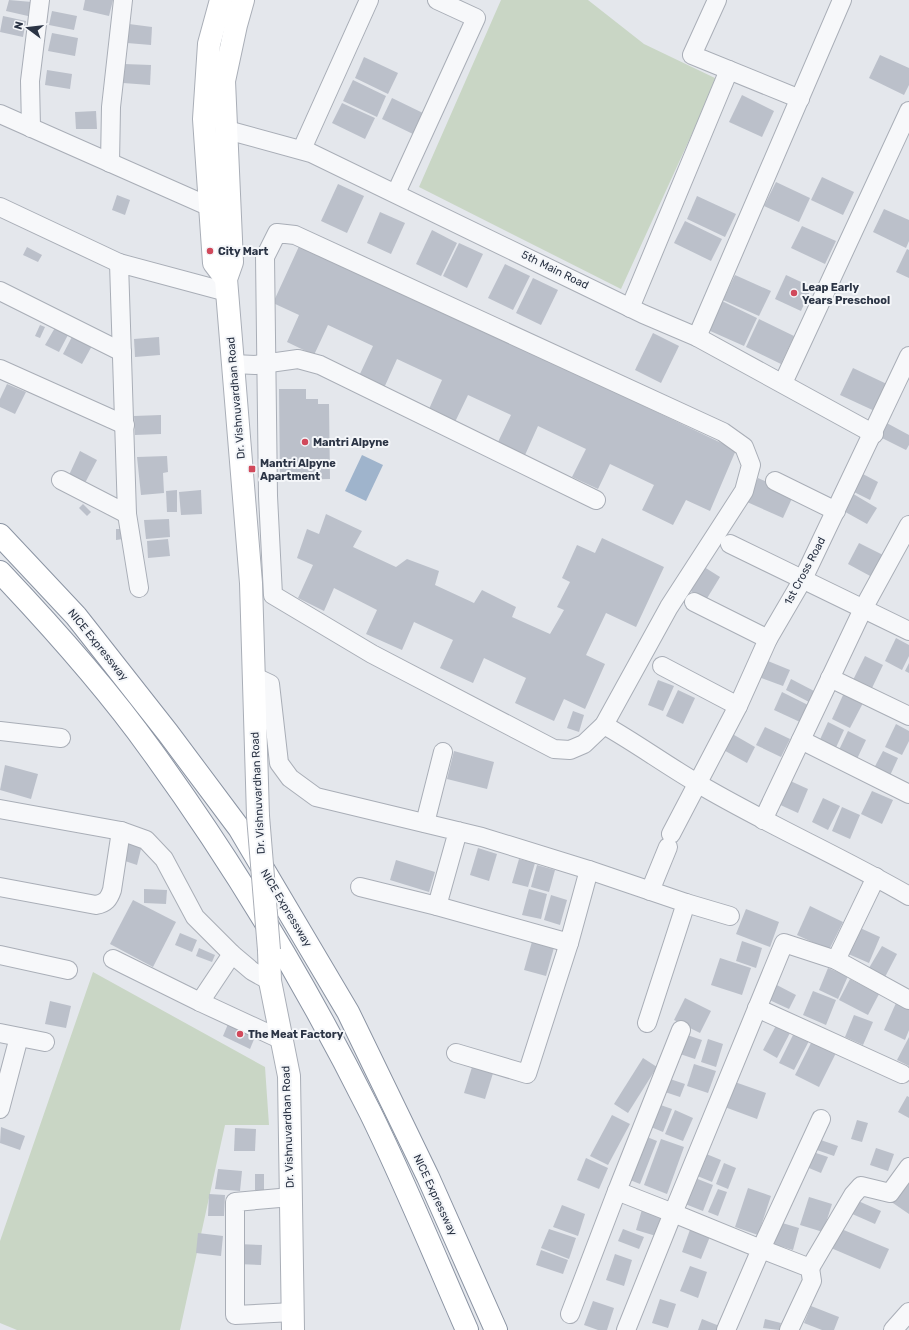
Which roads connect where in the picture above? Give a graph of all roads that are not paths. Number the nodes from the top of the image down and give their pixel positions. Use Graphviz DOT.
graph roads {
  1 [pos="40,0"];
  2 [pos="123,0"];
  3 [pos="221,0"];
  4 [pos="243,0"];
  5 [pos="369,0"];
  6 [pos="437,0"];
  7 [pos="717,0"];
  8 [pos="842,0"];
  9 [pos="729,70"];
  10 [pos="800,99"];
  11 [pos="909,111"];
  12 [pos="0,114"];
  13 [pos="31,128"];
  14 [pos="226,130"];
  15 [pos="302,149"];
  16 [pos="110,163"];
  17 [pos="396,193"];
  18 [pos="208,206"];
  19 [pos="0,207"];
  20 [pos="118,263"];
  21 [pos="226,286"];
  22 [pos="0,291"];
  23 [pos="630,308"];
  24 [pos="697,337"];
  25 [pos="122,352"];
  26 [pos="909,356"];
  27 [pos="233,364"];
  28 [pos="267,364"];
  29 [pos="0,369"];
  30 [pos="783,383"];
  31 [pos="125,425"];
  32 [pos="874,434"];
  33 [pos="61,480"];
  34 [pos="775,481"];
  35 [pos="596,500"];
  36 [pos="269,506"];
  37 [pos="246,511"];
  38 [pos="836,511"];
  39 [pos="127,514"];
  40 [pos="909,525"];
  41 [pos="0,535"];
  42 [pos="730,544"];
  43 [pos="0,572"];
  44 [pos="803,579"];
  45 [pos="139,588"];
  46 [pos="694,602"];
  47 [pos="864,608"];
  48 [pos="909,631"];
  49 [pos="768,639"];
  50 [pos="662,666"];
  51 [pos="253,676"];
  52 [pos="830,678"];
  53 [pos="738,706"];
  54 [pos="909,716"];
  55 [pos="604,725"];
  56 [pos="0,731"];
  57 [pos="61,738"];
  58 [pos="801,740"];
  59 [pos="443,752"];
  60 [pos="697,783"];
  61 [pos="909,794"];
  62 [pos="0,809"];
  63 [pos="763,820"];
  64 [pos="425,823"];
  65 [pos="121,831"];
  66 [pos="458,831"];
  67 [pos="589,870"];
  68 [pos="876,877"];
  69 [pos="0,887"];
  70 [pos="360,887"];
  71 [pos="650,891"];
  72 [pos="909,896"];
  73 [pos="686,903"];
  74 [pos="437,906"];
  75 [pos="730,916"];
  76 [pos="569,943"];
  77 [pos="232,954"];
  78 [pos="0,955"];
  79 [pos="114,959"];
  80 [pos="836,960"];
  81 [pos="68,970"];
  82 [pos="270,981"];
  83 [pos="909,1000"];
  84 [pos="200,1002"];
  85 [pos="756,1008"];
  86 [pos="647,1023"];
  87 [pos="681,1030"];
  88 [pos="0,1033"];
  89 [pos="19,1037"];
  90 [pos="282,1040"];
  91 [pos="45,1042"];
  92 [pos="456,1053"];
  93 [pos="902,1074"];
  94 [pos="0,1109"];
  95 [pos="821,1119"];
  96 [pos="909,1167"];
  97 [pos="617,1190"];
  98 [pos="291,1197"];
  99 [pos="673,1213"];
  100 [pos="761,1249"];
  101 [pos="810,1268"];
  102 [pos="909,1312"];
  103 [pos="570,1314"];
  104 [pos="293,1321"];
  105 [pos="467,1330"];
  106 [pos="496,1330"];
  107 [pos="626,1330"];
  108 [pos="726,1330"];
  109 [pos="790,1330"];
  110 [pos="893,1330"];
  1 -- 13 [label="street"];
  2 -- 16 [label="street"];
  3 -- 18 [label="main road"];
  4 -- 14 [label="main road, Dr. Vishnuvardhan Road"];
  5 -- 15 [label="street"];
  6 -- 17 [label="street"];
  7 -- 9 [label="street"];
  8 -- 10 [label="street"];
  9 -- 10 [label="street"];
  9 -- 23 [label="street"];
  10 -- 24 [label="street"];
  11 -- 30 [label="street"];
  12 -- 13 [label="street"];
  13 -- 16 [label="street"];
  14 -- 15 [label="street, 5th Main Road"];
  14 -- 21 [label="main road, Dr. Vishnuvardhan Road"];
  15 -- 17 [label="street, 5th Main Road"];
  16 -- 18 [label="street"];
  17 -- 23 [label="street, 5th Main Road"];
  18 -- 21 [label="main road"];
  19 -- 20 [label="street"];
  20 -- 21 [label="street"];
  20 -- 25 [label="street"];
  21 -- 27 [label="main road, Dr. Vishnuvardhan Road"];
  22 -- 25 [label="street"];
  23 -- 24 [label="street, 5th Main Road"];
  24 -- 30 [label="street, 5th Main Road"];
  25 -- 31 [label="street"];
  26 -- 32 [label="street, 1st Cross Road"];
  27 -- 28 [label="street"];
  27 -- 37 [label="main road, Dr. Vishnuvardhan Road"];
  28 -- 35 [label="street"];
  28 -- 36 [label="street"];
  28 -- 55 [label="street"];
  29 -- 31 [label="street"];
  30 -- 32 [label="street, 5th Main Road"];
  31 -- 39 [label="street"];
  32 -- 38 [label="street, 1st Cross Road"];
  33 -- 39 [label="street"];
  34 -- 38 [label="street"];
  36 -- 37 [label="street"];
  36 -- 55 [label="street"];
  37 -- 51 [label="main road, Dr. Vishnuvardhan Road"];
  38 -- 44 [label="street, 1st Cross Road"];
  39 -- 45 [label="street"];
  40 -- 47 [label="street"];
  41 -- 106 [label="main road, NICE Expressway"];
  42 -- 44 [label="street"];
  43 -- 105 [label="main road"];
  44 -- 47 [label="street"];
  44 -- 49 [label="street, 1st Cross Road"];
  46 -- 49 [label="street"];
  47 -- 48 [label="street"];
  47 -- 52 [label="street"];
  49 -- 53 [label="street, 1st Cross Road"];
  50 -- 53 [label="street"];
  51 -- 64 [label="street"];
  51 -- 82 [label="main road, Dr. Vishnuvardhan Road, bridge"];
  52 -- 54 [label="street"];
  52 -- 58 [label="street"];
  53 -- 60 [label="street, 1st Cross Road"];
  55 -- 60 [label="street"];
  56 -- 57 [label="street"];
  58 -- 61 [label="street"];
  58 -- 63 [label="street"];
  59 -- 64 [label="street"];
  60 -- 63 [label="street"];
  60 -- 71 [label="street, 1st Cross Road"];
  62 -- 65 [label="street"];
  63 -- 68 [label="street"];
  64 -- 66 [label="street"];
  65 -- 69 [label="street"];
  65 -- 77 [label="street"];
  66 -- 67 [label="street"];
  66 -- 74 [label="street"];
  67 -- 71 [label="street"];
  67 -- 76 [label="street"];
  68 -- 72 [label="street"];
  68 -- 80 [label="street"];
  70 -- 74 [label="street"];
  71 -- 73 [label="street"];
  73 -- 75 [label="street"];
  73 -- 86 [label="street"];
  74 -- 76 [label="street"];
  76 -- 92 [label="street"];
  77 -- 82 [label="street"];
  77 -- 84 [label="street"];
  78 -- 81 [label="street"];
  79 -- 84 [label="street"];
  80 -- 83 [label="street"];
  80 -- 85 [label="street"];
  82 -- 90 [label="main road, Dr. Vishnuvardhan Road"];
  84 -- 90 [label="street"];
  85 -- 93 [label="street"];
  85 -- 99 [label="street"];
  87 -- 97 [label="street"];
  88 -- 89 [label="street"];
  89 -- 91 [label="street"];
  89 -- 94 [label="street"];
  90 -- 98 [label="main road, Dr. Vishnuvardhan Road"];
  95 -- 100 [label="street"];
  96 -- 101 [label="street"];
  97 -- 99 [label="street"];
  97 -- 103 [label="street"];
  98 -- 104 [label="main road, Dr. Vishnuvardhan Road"];
  98 -- 104 [label="street"];
  99 -- 100 [label="street"];
  99 -- 107 [label="street"];
  100 -- 101 [label="street"];
  100 -- 108 [label="street"];
  101 -- 109 [label="street"];
  102 -- 110 [label="street"];
}
